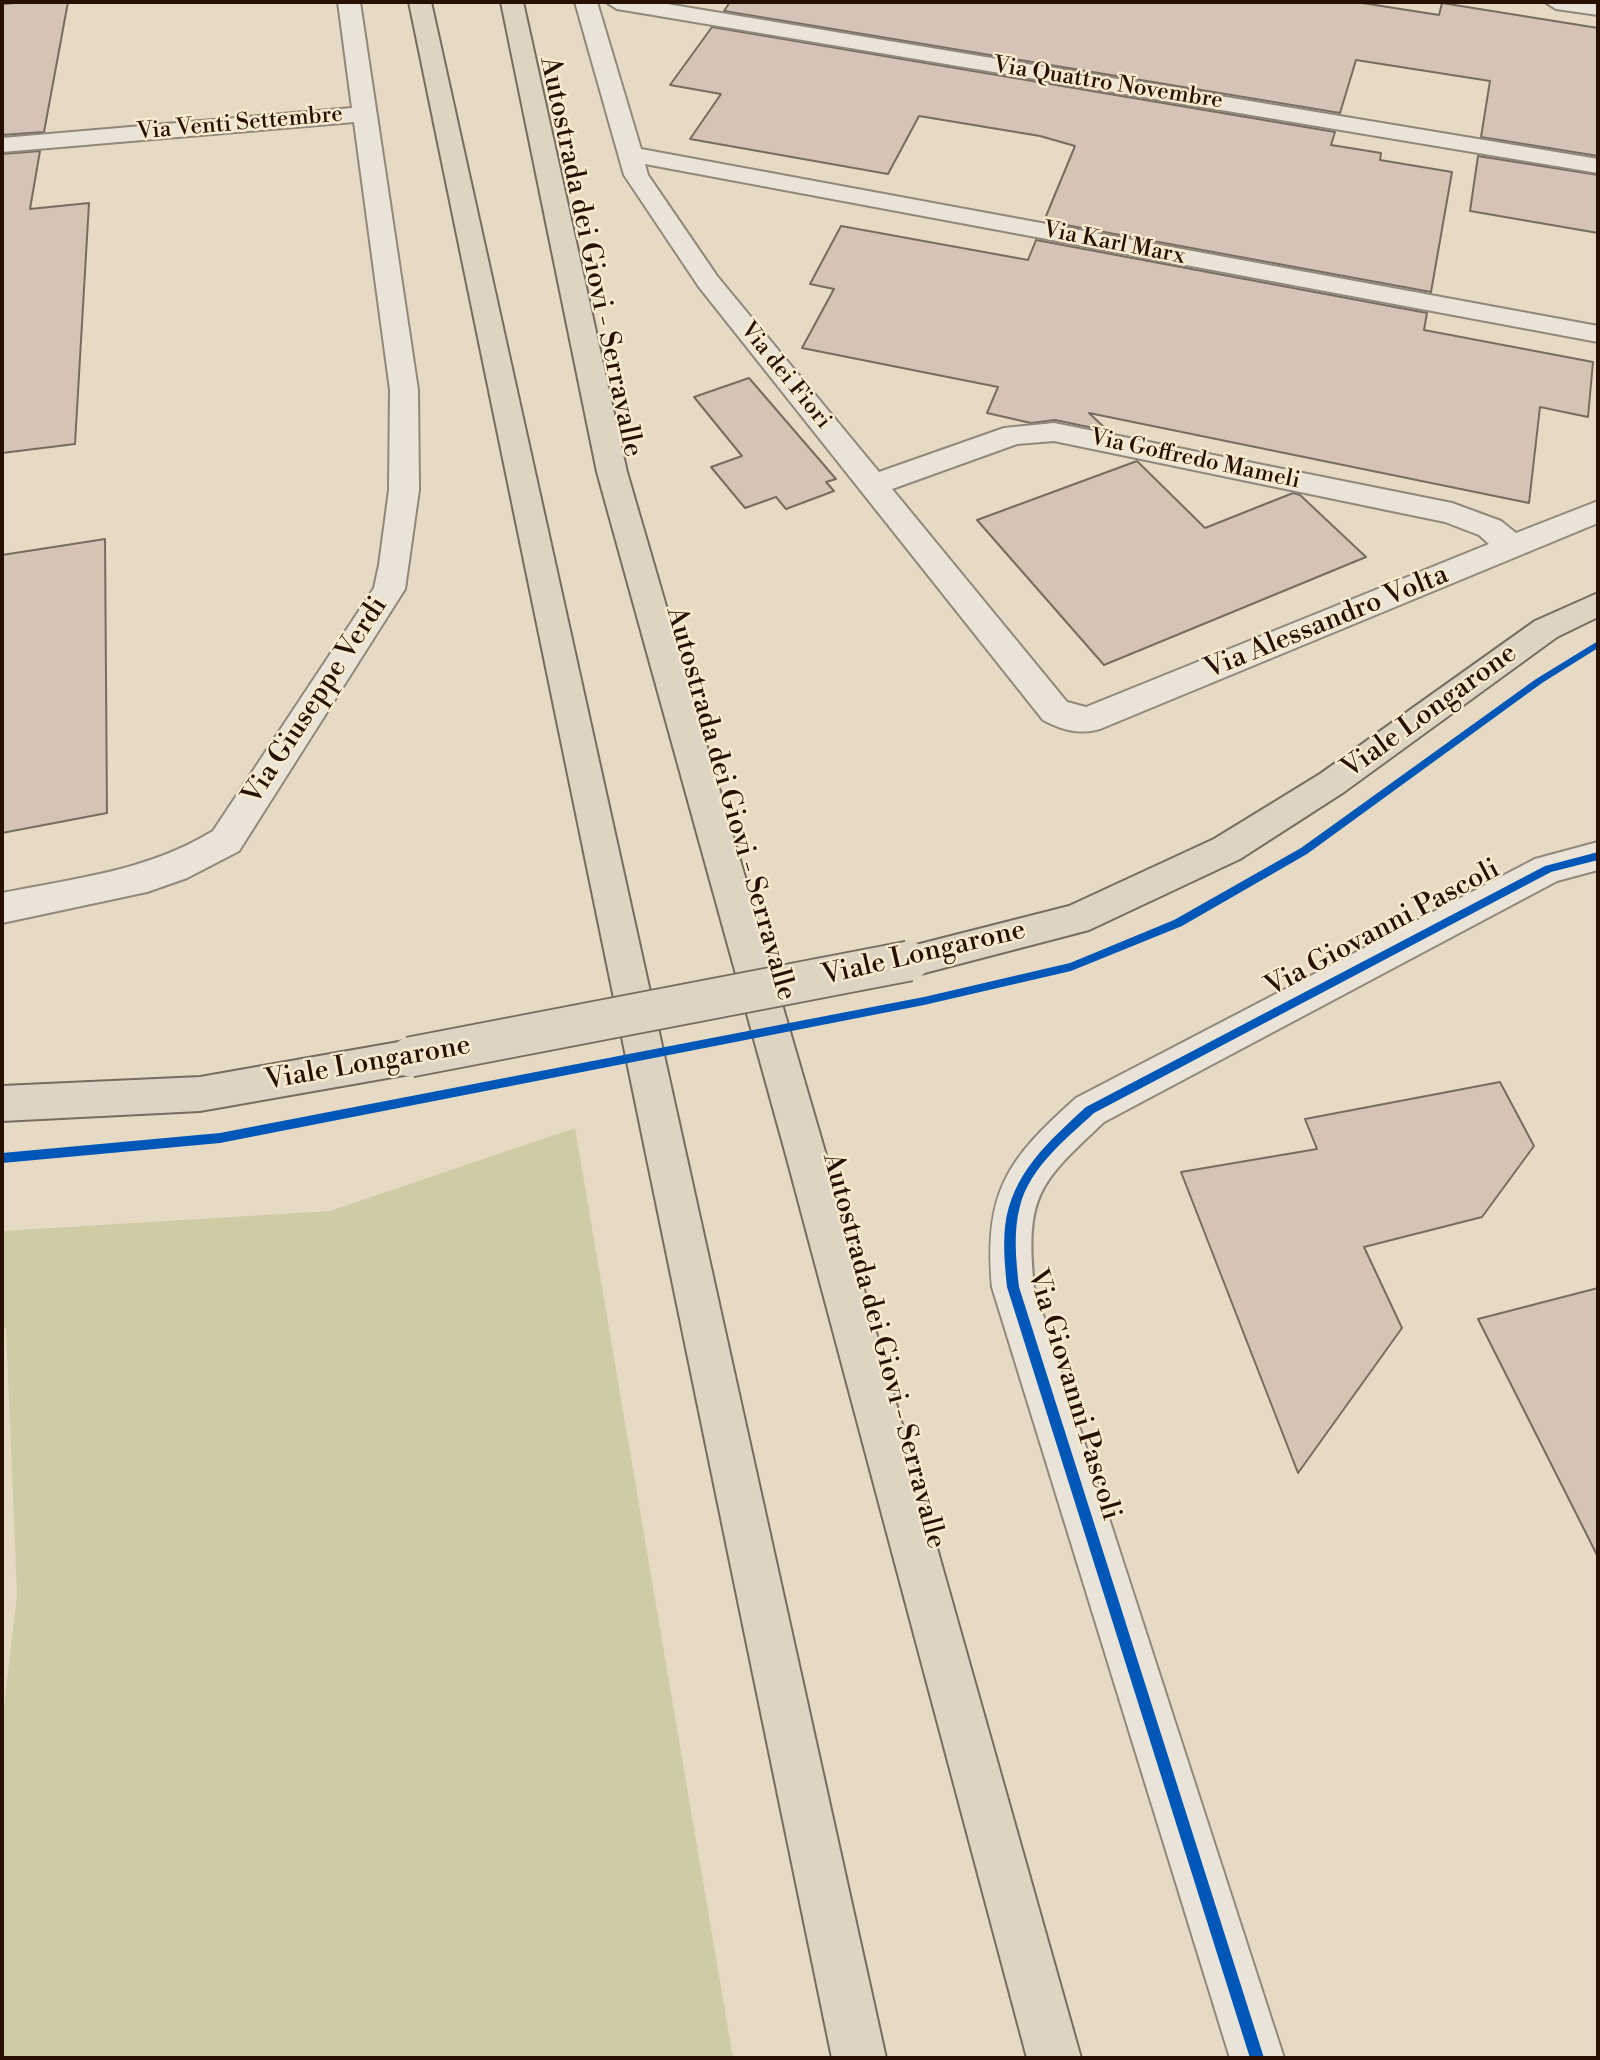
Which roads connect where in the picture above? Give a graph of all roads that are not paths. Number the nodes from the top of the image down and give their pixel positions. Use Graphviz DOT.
graph roads {
  1 [pos="349,2"];
  2 [pos="420,2"];
  3 [pos="512,2"];
  4 [pos="586,2"];
  5 [pos="617,2"];
  6 [pos="1556,2"];
  7 [pos="1598,8"];
  8 [pos="365,114"];
  9 [pos="2,145"];
  10 [pos="630,154"];
  11 [pos="1598,166"];
  12 [pos="1598,334"];
  13 [pos="873,485"];
  14 [pos="1598,511"];
  15 [pos="1513,547"];
  16 [pos="1598,604"];
  17 [pos="1055,711"];
  18 [pos="1598,856"];
  19 [pos="2,908"];
  20 [pos="2,1104"];
  21 [pos="859,2058"];
  22 [pos="1054,2058"];
  23 [pos="1257,2058"];
  1 -- 8 [label="street, Via Venti Settembre"];
  2 -- 21 [label="main road"];
  3 -- 22 [label="main road, Autostrada dei Giovi - Serravalle"];
  4 -- 10 [label="street, Via dei Fiori"];
  5 -- 11 [label="street, Via Quattro Novembre"];
  6 -- 7 [label="street"];
  8 -- 9 [label="street, Via Venti Settembre"];
  8 -- 19 [label="street, Via Giuseppe Verdi"];
  10 -- 12 [label="street, Via Karl Marx"];
  10 -- 13 [label="street, Via dei Fiori"];
  13 -- 15 [label="street, Via Goffredo Mameli"];
  13 -- 17 [label="street, Via dei Fiori"];
  14 -- 15 [label="street, Via Alessandro Volta"];
  15 -- 17 [label="street, Via Alessandro Volta"];
  16 -- 20 [label="main road, Viale Longarone, bridge"];
  18 -- 23 [label="street, Via Giovanni Pascoli"];
}
